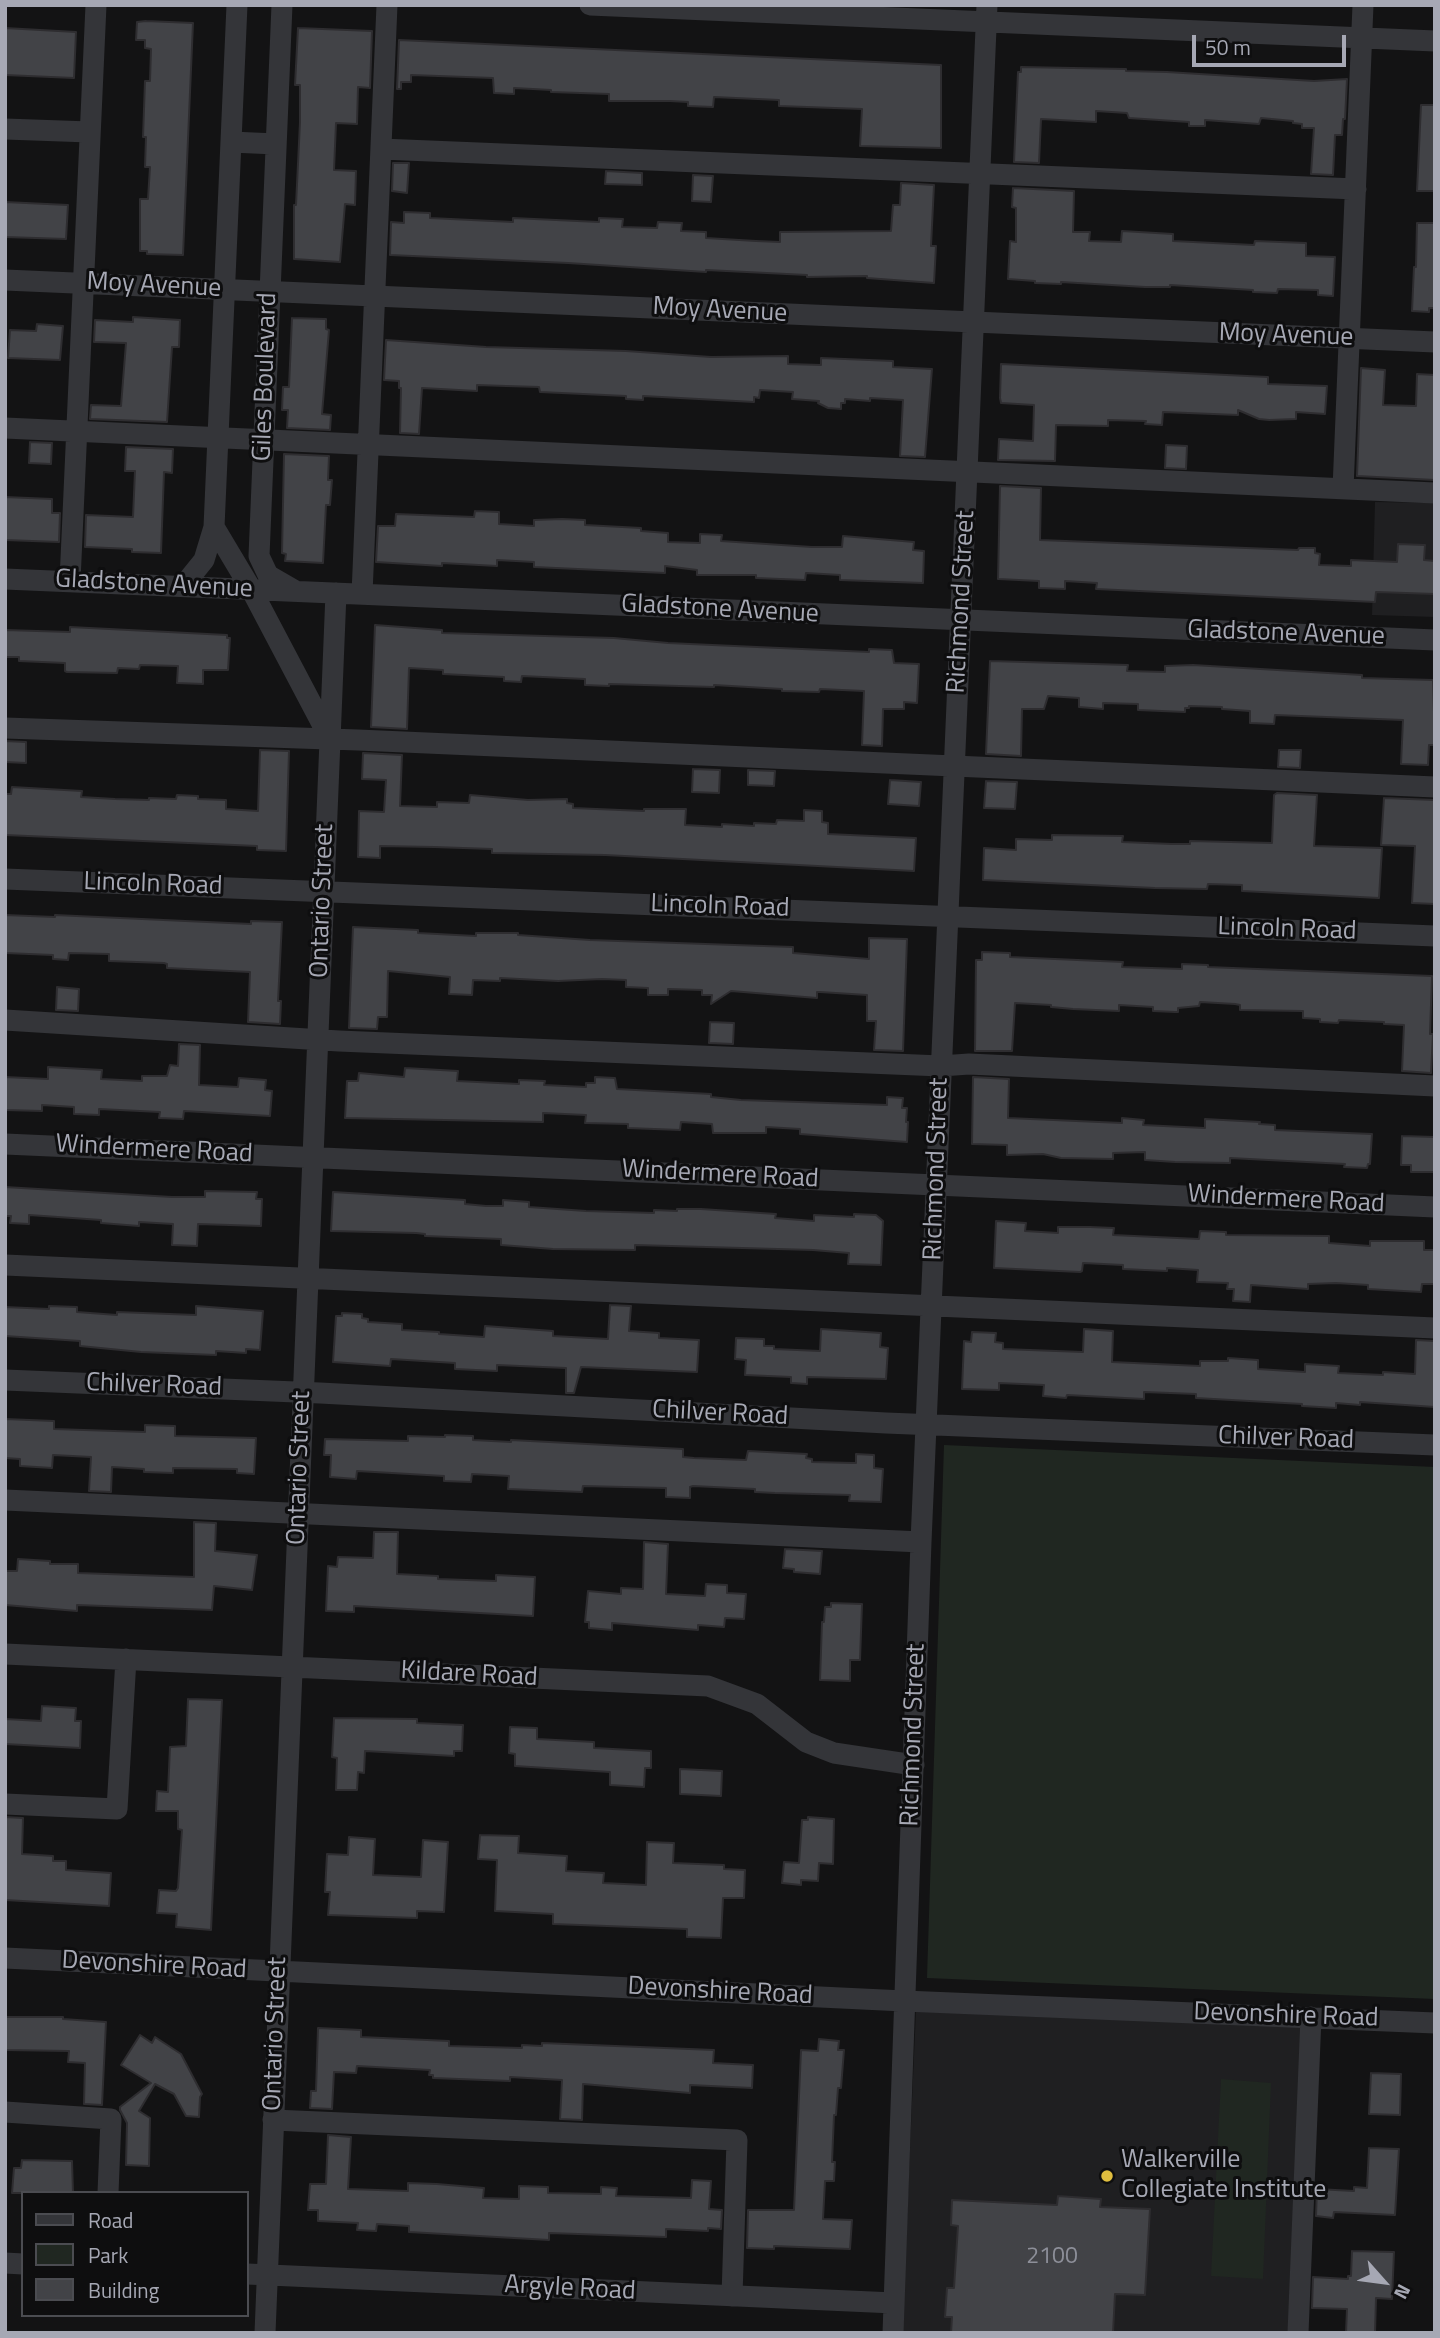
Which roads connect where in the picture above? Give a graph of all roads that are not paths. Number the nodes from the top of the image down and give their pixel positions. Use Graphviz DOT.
graph roads {
  1 [pos="96,5"];
  2 [pos="237,5"];
  3 [pos="282,5"];
  4 [pos="387,5"];
  5 [pos="590,5"];
  6 [pos="1363,5"];
  7 [pos="987,14"];
  8 [pos="1362,38"];
  9 [pos="1435,41"];
  10 [pos="5,129"];
  11 [pos="90,132"];
  12 [pos="231,142"];
  13 [pos="276,144"];
  14 [pos="381,149"];
  15 [pos="980,175"];
  16 [pos="1356,189"];
  17 [pos="5,280"];
  18 [pos="83,283"];
  19 [pos="224,289"];
  20 [pos="270,291"];
  21 [pos="374,296"];
  22 [pos="974,322"];
  23 [pos="1350,338"];
  24 [pos="1435,342"];
  25 [pos="5,428"];
  26 [pos="77,431"];
  27 [pos="217,438"];
  28 [pos="264,439"];
  29 [pos="368,444"];
  30 [pos="967,472"];
  31 [pos="1343,489"];
  32 [pos="1435,493"];
  33 [pos="214,527"];
  34 [pos="5,579"];
  35 [pos="70,581"];
  36 [pos="183,586"];
  37 [pos="251,589"];
  38 [pos="296,592"];
  39 [pos="336,593"];
  40 [pos="362,594"];
  41 [pos="961,621"];
  42 [pos="1435,640"];
  43 [pos="5,727"];
  44 [pos="330,739"];
  45 [pos="954,766"];
  46 [pos="1435,787"];
  47 [pos="5,878"];
  48 [pos="323,892"];
  49 [pos="947,915"];
  50 [pos="1435,936"];
  51 [pos="5,1020"];
  52 [pos="317,1040"];
  53 [pos="941,1066"];
  54 [pos="1435,1086"];
  55 [pos="5,1144"];
  56 [pos="312,1157"];
  57 [pos="937,1185"];
  58 [pos="1435,1206"];
  59 [pos="5,1265"];
  60 [pos="307,1278"];
  61 [pos="932,1306"];
  62 [pos="1435,1328"];
  63 [pos="5,1380"];
  64 [pos="303,1392"];
  65 [pos="927,1425"];
  66 [pos="1435,1445"];
  67 [pos="5,1500"];
  68 [pos="298,1514"];
  69 [pos="921,1542"];
  70 [pos="5,1654"];
  71 [pos="125,1659"];
  72 [pos="291,1667"];
  73 [pos="914,1765"];
  74 [pos="5,1804"];
  75 [pos="5,1958"];
  76 [pos="279,1972"];
  77 [pos="904,2001"];
  78 [pos="1311,2017"];
  79 [pos="1435,2023"];
  80 [pos="5,2112"];
  81 [pos="273,2120"];
  82 [pos="108,2191"];
  83 [pos="257,2274"];
  84 [pos="732,2296"];
  85 [pos="894,2303"];
  86 [pos="265,2333"];
  87 [pos="893,2333"];
  88 [pos="1298,2333"];
  1 -- 11 [label="street"];
  2 -- 12 [label="street, Giles Boulevard"];
  3 -- 13 [label="street, Giles Boulevard"];
  4 -- 14 [label="street"];
  5 -- 7 [label="street"];
  6 -- 8 [label="street"];
  7 -- 8 [label="street"];
  7 -- 15 [label="street, Richmond Street"];
  8 -- 9 [label="street"];
  8 -- 16 [label="street"];
  10 -- 11 [label="street"];
  11 -- 18 [label="street"];
  12 -- 13 [label="street"];
  12 -- 19 [label="street, Giles Boulevard"];
  13 -- 20 [label="street, Giles Boulevard"];
  14 -- 15 [label="street"];
  14 -- 21 [label="street"];
  15 -- 16 [label="street"];
  15 -- 22 [label="street, Richmond Street"];
  16 -- 23 [label="street"];
  17 -- 18 [label="street, Moy Avenue"];
  18 -- 19 [label="street, Moy Avenue"];
  18 -- 26 [label="street"];
  19 -- 20 [label="street, Moy Avenue"];
  19 -- 27 [label="street, Giles Boulevard"];
  20 -- 21 [label="street, Moy Avenue"];
  20 -- 28 [label="street, Giles Boulevard"];
  21 -- 22 [label="street, Moy Avenue"];
  21 -- 29 [label="street"];
  22 -- 23 [label="street, Moy Avenue"];
  22 -- 30 [label="street, Richmond Street"];
  23 -- 24 [label="street, Moy Avenue"];
  23 -- 31 [label="street"];
  25 -- 26 [label="street"];
  26 -- 27 [label="street"];
  26 -- 35 [label="street"];
  27 -- 28 [label="street"];
  27 -- 33 [label="street, Giles Boulevard"];
  28 -- 29 [label="street"];
  28 -- 38 [label="street, Giles Boulevard"];
  29 -- 30 [label="street"];
  29 -- 40 [label="street"];
  30 -- 31 [label="street"];
  30 -- 41 [label="street, Richmond Street"];
  31 -- 32 [label="street"];
  33 -- 36 [label="street, Giles Boulevard"];
  33 -- 37 [label="street"];
  34 -- 35 [label="street, Gladstone Avenue"];
  35 -- 36 [label="street, Gladstone Avenue"];
  36 -- 37 [label="street, Gladstone Avenue"];
  37 -- 38 [label="street, Gladstone Avenue"];
  37 -- 44 [label="street"];
  38 -- 39 [label="street, Gladstone Avenue"];
  39 -- 40 [label="street, Gladstone Avenue"];
  39 -- 44 [label="street"];
  40 -- 41 [label="street, Gladstone Avenue"];
  41 -- 42 [label="street, Gladstone Avenue"];
  41 -- 45 [label="street, Richmond Street"];
  43 -- 44 [label="street"];
  44 -- 45 [label="street"];
  44 -- 48 [label="street, Ontario Street"];
  45 -- 46 [label="street"];
  45 -- 49 [label="street, Richmond Street"];
  47 -- 48 [label="street, Lincoln Road"];
  48 -- 49 [label="street, Lincoln Road"];
  48 -- 52 [label="street, Ontario Street"];
  49 -- 50 [label="street, Lincoln Road"];
  49 -- 53 [label="street, Richmond Street"];
  51 -- 52 [label="street"];
  52 -- 53 [label="street"];
  52 -- 56 [label="street, Ontario Street"];
  53 -- 54 [label="street"];
  53 -- 57 [label="street, Richmond Street"];
  55 -- 56 [label="street, Windermere Road"];
  56 -- 57 [label="street, Windermere Road"];
  56 -- 60 [label="street, Ontario Street"];
  57 -- 58 [label="street, Windermere Road"];
  57 -- 61 [label="street, Richmond Street"];
  59 -- 60 [label="street"];
  60 -- 61 [label="street"];
  60 -- 64 [label="street, Ontario Street"];
  61 -- 62 [label="street"];
  61 -- 65 [label="street, Richmond Street"];
  63 -- 64 [label="street, Chilver Road"];
  64 -- 65 [label="street, Chilver Road"];
  64 -- 68 [label="street, Ontario Street"];
  65 -- 66 [label="street, Chilver Road"];
  65 -- 69 [label="street, Richmond Street"];
  67 -- 68 [label="street"];
  68 -- 69 [label="street"];
  68 -- 72 [label="street, Ontario Street"];
  69 -- 73 [label="street, Richmond Street"];
  70 -- 71 [label="street, Kildare Road"];
  71 -- 72 [label="street, Kildare Road"];
  71 -- 74 [label="street"];
  72 -- 73 [label="street, Kildare Road"];
  72 -- 76 [label="street, Ontario Street"];
  73 -- 77 [label="street, Richmond Street"];
  75 -- 76 [label="street, Devonshire Road"];
  76 -- 77 [label="street, Devonshire Road"];
  76 -- 81 [label="street, Ontario Street"];
  77 -- 78 [label="street, Devonshire Road"];
  77 -- 85 [label="street, Richmond Street"];
  78 -- 79 [label="street, Devonshire Road"];
  78 -- 88 [label="street"];
  80 -- 82 [label="street"];
  81 -- 83 [label="street, Ontario Street"];
  81 -- 84 [label="street"];
  83 -- 84 [label="street, Argyle Road"];
  83 -- 86 [label="street, Ontario Street"];
  84 -- 85 [label="street, Argyle Road"];
  85 -- 87 [label="street, Richmond Street"];
}
